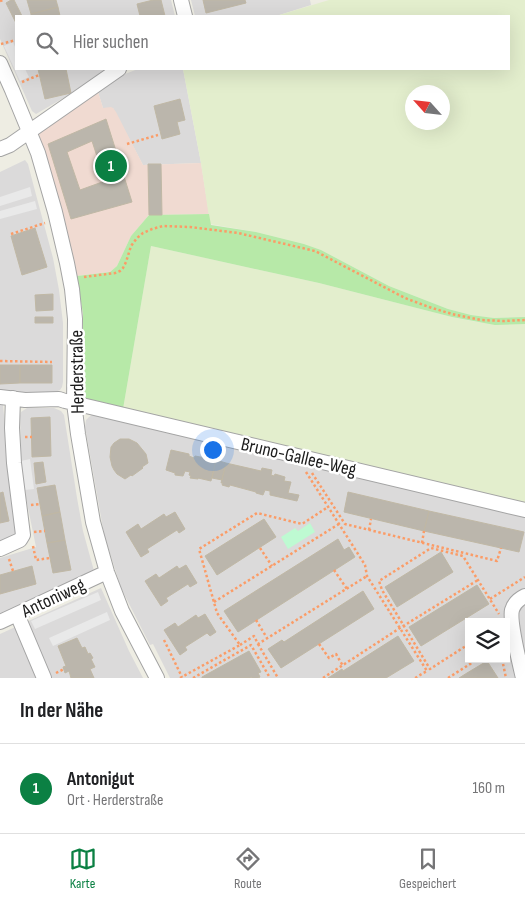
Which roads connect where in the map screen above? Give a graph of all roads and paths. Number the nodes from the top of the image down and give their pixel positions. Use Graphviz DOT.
graph roads {
  1 [pos="4,0"];
  2 [pos="181,0"];
  3 [pos="0,1"];
  4 [pos="185,15"];
  5 [pos="15,40"];
  6 [pos="0,44"];
  7 [pos="0,63"];
  8 [pos="118,70"];
  9 [pos="39,76"];
  10 [pos="19,83"];
  11 [pos="29,131"];
  12 [pos="158,135"];
  13 [pos="127,144"];
  14 [pos="0,150"];
  15 [pos="47,222"];
  16 [pos="11,234"];
  17 [pos="70,280"];
  18 [pos="525,320"];
  19 [pos="52,362"];
  20 [pos="2,363"];
  21 [pos="6,398"];
  22 [pos="74,403"];
  23 [pos="305,458"];
  24 [pos="328,507"];
  25 [pos="525,510"];
  26 [pos="371,519"];
  27 [pos="339,524"];
  28 [pos="45,530"];
  29 [pos="369,530"];
  30 [pos="424,531"];
  31 [pos="30,533"];
  32 [pos="422,543"];
  33 [pos="33,546"];
  34 [pos="260,548"];
  35 [pos="501,548"];
  36 [pos="4,551"];
  37 [pos="50,558"];
  38 [pos="272,566"];
  39 [pos="334,570"];
  40 [pos="12,571"];
  41 [pos="107,572"];
  42 [pos="367,576"];
  43 [pos="525,577"];
  44 [pos="478,580"];
  45 [pos="347,589"];
  46 [pos="525,596"];
  47 [pos="490,598"];
  48 [pos="214,602"];
  49 [pos="17,614"];
  50 [pos="501,618"];
  51 [pos="256,620"];
  52 [pos="0,622"];
  53 [pos="402,627"];
  54 [pos="267,638"];
  55 [pos="164,640"];
  56 [pos="258,644"];
  57 [pos="319,644"];
  58 [pos="240,646"];
  59 [pos="465,646"];
  60 [pos="472,663"];
  61 [pos="503,663"];
  62 [pos="343,666"];
  63 [pos="464,668"];
  64 [pos="467,673"];
  65 [pos="181,677"];
  66 [pos="44,678"];
  67 [pos="157,678"];
  68 [pos="193,678"];
  69 [pos="270,678"];
  70 [pos="278,678"];
  71 [pos="323,678"];
  72 [pos="415,678"];
  73 [pos="448,678"];
  74 [pos="506,678"];
  75 [pos="523,678"];
  1 -- 3 [label="path"];
  2 -- 4 [label="street"];
  5 -- 6 [label="path"];
  7 -- 11 [label="street, Herderstraße"];
  8 -- 11 [label="street"];
  9 -- 10 [label="path"];
  11 -- 14 [label="street"];
  11 -- 17 [label="street, Herderstraße"];
  12 -- 13 [label="path"];
  15 -- 16 [label="path"];
  17 -- 18 [label="path"];
  17 -- 22 [label="street, Herderstraße"];
  19 -- 20 [label="path"];
  21 -- 22 [label="street, Bruno-Gallee-Weg"];
  21 -- 36 [label="street"];
  22 -- 23 [label="street, Bruno-Gallee-Weg"];
  22 -- 41 [label="street, Herderstraße"];
  23 -- 24 [label="path"];
  23 -- 25 [label="street, Bruno-Gallee-Weg"];
  23 -- 29 [label="path"];
  24 -- 27 [label="path"];
  24 -- 48 [label="path"];
  26 -- 29 [label="path"];
  27 -- 38 [label="path"];
  27 -- 42 [label="path"];
  28 -- 31 [label="path"];
  29 -- 32 [label="path"];
  30 -- 32 [label="path"];
  32 -- 35 [label="path"];
  33 -- 37 [label="path"];
  34 -- 38 [label="path"];
  36 -- 40 [label="path"];
  38 -- 48 [label="path"];
  39 -- 45 [label="path"];
  41 -- 49 [label="street, Antoniweg"];
  41 -- 67 [label="street, Herderstraße"];
  42 -- 45 [label="path"];
  42 -- 53 [label="path"];
  43 -- 47 [label="path"];
  44 -- 47 [label="path"];
  44 -- 53 [label="path"];
  44 -- 53 [label="path"];
  45 -- 54 [label="path"];
  46 -- 75 [label="street"];
  47 -- 50 [label="path"];
  48 -- 58 [label="path"];
  49 -- 52 [label="street, Antoniweg"];
  49 -- 66 [label="street"];
  51 -- 54 [label="path"];
  53 -- 59 [label="path"];
  53 -- 62 [label="path"];
  53 -- 72 [label="path"];
  54 -- 56 [label="path"];
  55 -- 65 [label="path"];
  56 -- 58 [label="path"];
  56 -- 70 [label="path"];
  57 -- 62 [label="path"];
  58 -- 65 [label="path"];
  60 -- 63 [label="path"];
  61 -- 74 [label="path"];
  62 -- 71 [label="path"];
  63 -- 64 [label="path"];
  63 -- 73 [label="path"];
  68 -- 69 [label="path"];
}
